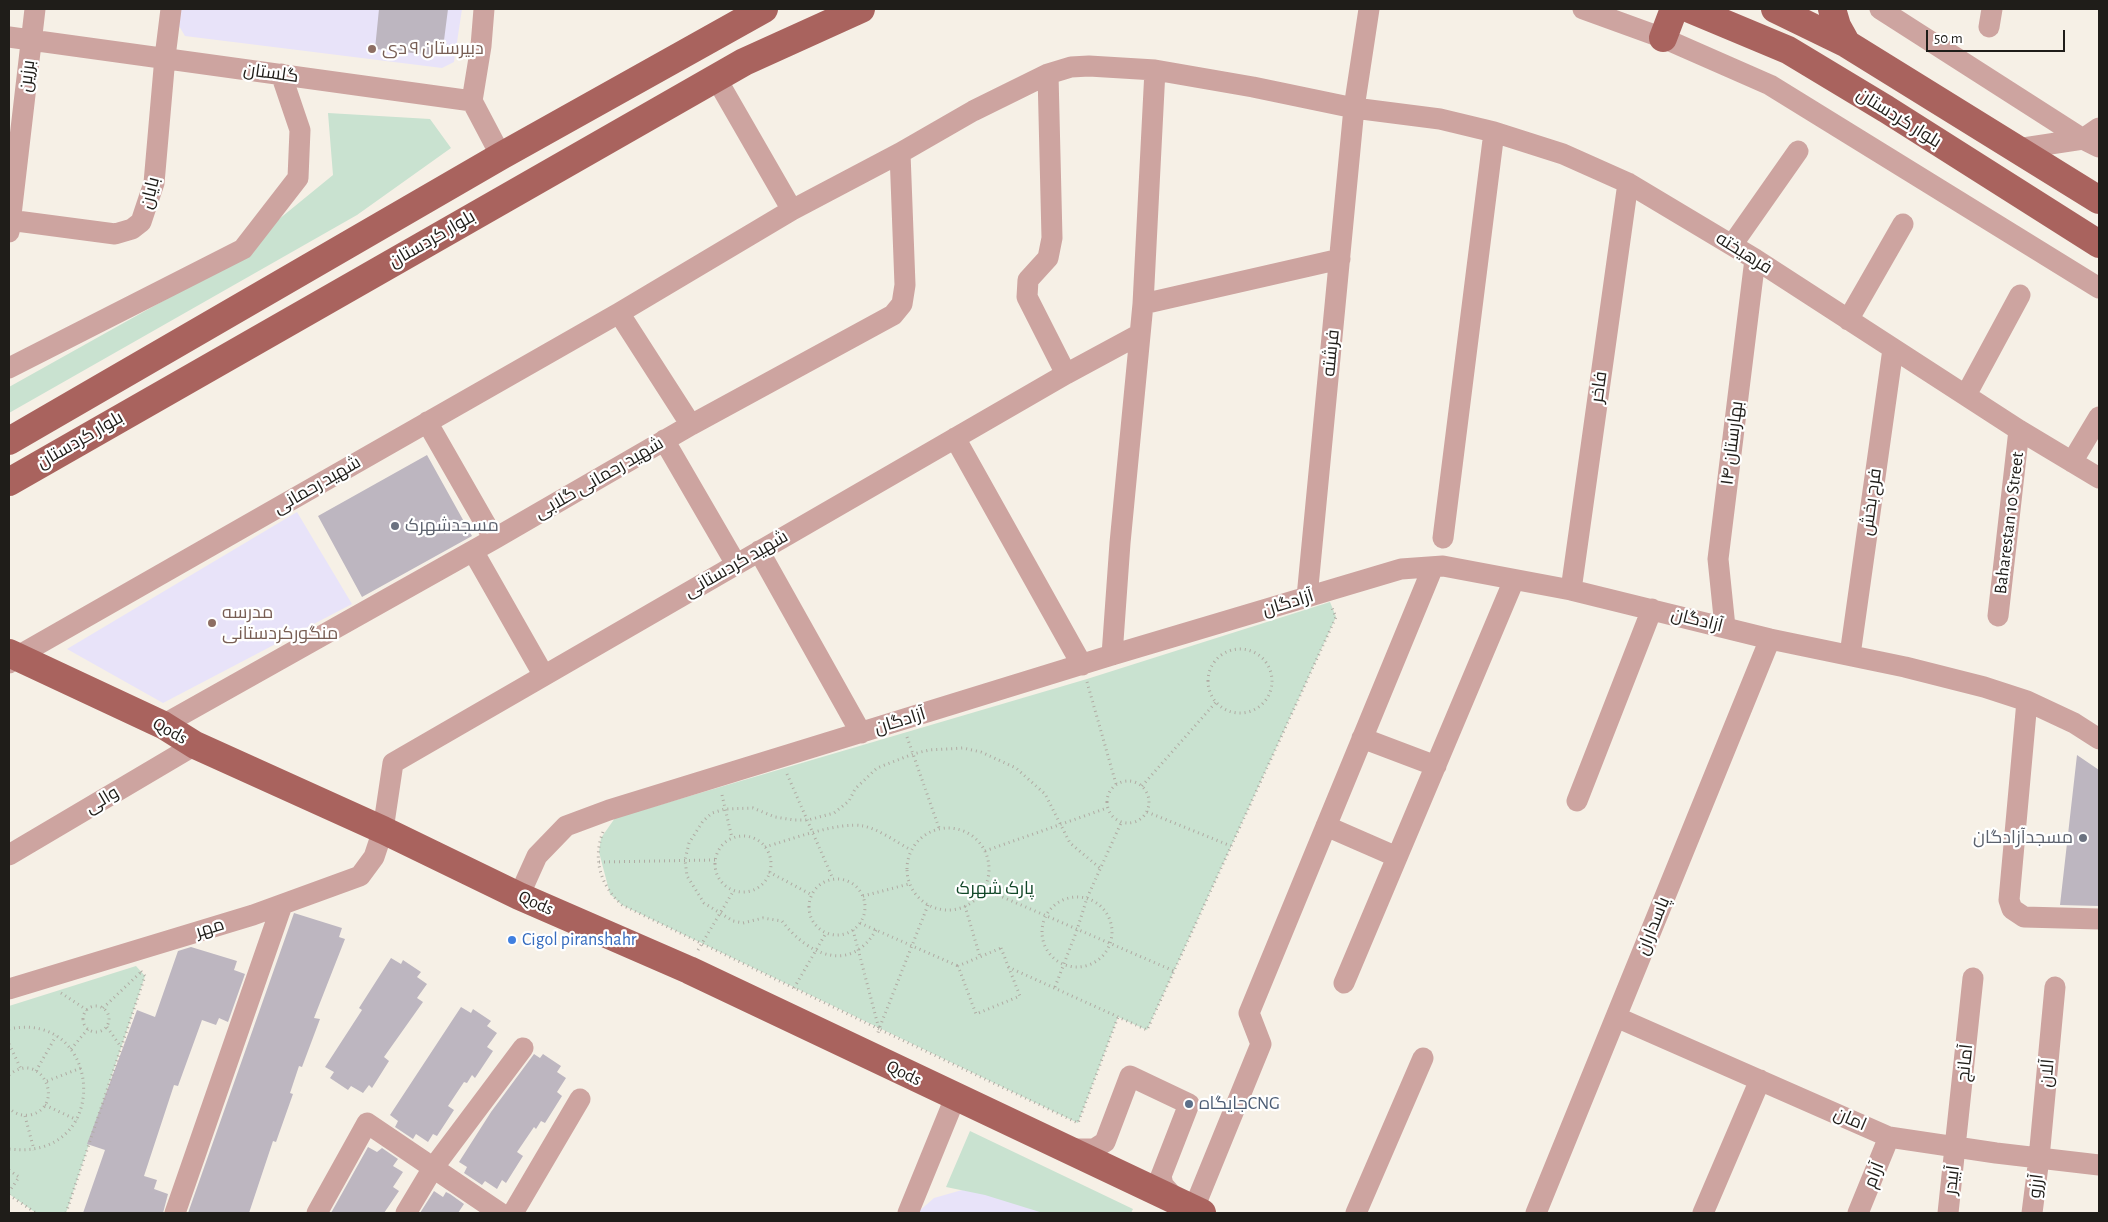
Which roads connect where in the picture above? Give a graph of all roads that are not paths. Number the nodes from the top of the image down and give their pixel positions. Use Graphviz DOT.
graph roads {
  1 [pos="35,9"];
  2 [pos="171,9"];
  3 [pos="484,9"];
  4 [pos="764,9"];
  5 [pos="861,9"];
  6 [pos="1369,9"];
  7 [pos="1583,9"];
  8 [pos="1674,9"];
  9 [pos="1690,9"];
  10 [pos="1775,9"];
  11 [pos="1832,9"];
  12 [pos="1880,9"];
  13 [pos="727,28"];
  14 [pos="9,37"];
  15 [pos="1662,38"];
  16 [pos="32,40"];
  17 [pos="1847,44"];
  18 [pos="165,57"];
  19 [pos="744,62"];
  20 [pos="1154,70"];
  21 [pos="281,74"];
  22 [pos="1048,74"];
  23 [pos="716,78"];
  24 [pos="472,101"];
  25 [pos="1354,108"];
  26 [pos="1494,132"];
  27 [pos="538,136"];
  28 [pos="2094,138"];
  29 [pos="2017,148"];
  30 [pos="1798,151"];
  31 [pos="900,153"];
  32 [pos="502,156"];
  33 [pos="557,167"];
  34 [pos="1628,183"];
  35 [pos="2099,200"];
  36 [pos="792,210"];
  37 [pos="9,224"];
  38 [pos="1903,224"];
  39 [pos="2099,244"];
  40 [pos="1732,245"];
  41 [pos="1755,258"];
  42 [pos="1340,259"];
  43 [pos="2099,288"];
  44 [pos="2020,295"];
  45 [pos="1143,304"];
  46 [pos="618,313"];
  47 [pos="1848,320"];
  48 [pos="1140,334"];
  49 [pos="1893,349"];
  50 [pos="9,368"];
  51 [pos="1066,374"];
  52 [pos="1966,395"];
  53 [pos="2099,417"];
  54 [pos="427,422"];
  55 [pos="691,425"];
  56 [pos="2019,430"];
  57 [pos="955,438"];
  58 [pos="664,440"];
  59 [pos="9,441"];
  60 [pos="2072,462"];
  61 [pos="2099,478"];
  62 [pos="9,482"];
  63 [pos="1443,538"];
  64 [pos="494,539"];
  65 [pos="473,551"];
  66 [pos="759,551"];
  67 [pos="736,564"];
  68 [pos="1433,567"];
  69 [pos="1514,580"];
  70 [pos="1571,590"];
  71 [pos="1307,597"];
  72 [pos="1652,609"];
  73 [pos="1998,616"];
  74 [pos="1725,627"];
  75 [pos="1770,639"];
  76 [pos="1112,655"];
  77 [pos="1850,655"];
  78 [pos="11,658"];
  79 [pos="1082,665"];
  80 [pos="543,674"];
  81 [pos="2027,701"];
  82 [pos="163,725"];
  83 [pos="862,732"];
  84 [pos="1362,738"];
  85 [pos="2099,739"];
  86 [pos="195,745"];
  87 [pos="1436,766"];
  88 [pos="1577,801"];
  89 [pos="1326,826"];
  90 [pos="383,830"];
  91 [pos="9,855"];
  92 [pos="1397,857"];
  93 [pos="519,896"];
  94 [pos="282,905"];
  95 [pos="2099,919"];
  96 [pos="1973,978"];
  97 [pos="1344,983"];
  98 [pos="2055,987"];
  99 [pos="9,989"];
  100 [pos="1616,1017"];
  101 [pos="523,1048"];
  102 [pos="1423,1058"];
  103 [pos="1760,1080"];
  104 [pos="955,1098"];
  105 [pos="580,1099"];
  106 [pos="1889,1137"];
  107 [pos="1063,1148"];
  108 [pos="1956,1148"];
  109 [pos="2039,1158"];
  110 [pos="2099,1165"];
  111 [pos="433,1168"];
  112 [pos="1191,1209"];
  113 [pos="175,1213"];
  114 [pos="317,1213"];
  115 [pos="406,1213"];
  116 [pos="500,1213"];
  117 [pos="513,1213"];
  118 [pos="908,1213"];
  119 [pos="1356,1213"];
  120 [pos="1536,1213"];
  121 [pos="1703,1213"];
  122 [pos="1858,1213"];
  123 [pos="1948,1213"];
  124 [pos="2032,1213"];
  1 -- 16 [label="street, برزین"];
  2 -- 18 [label="street, بایان"];
  3 -- 24 [label="street"];
  4 -- 13 [label="main road, بلوار کردستان"];
  5 -- 19 [label="main road, بلوار کردستان"];
  6 -- 25 [label="street, فرشته"];
  7 -- 15 [label="street"];
  8 -- 15 [label="main road"];
  9 -- 39 [label="main road, بلوار کردستان"];
  10 -- 17 [label="main road, بلوار کردستان"];
  11 -- 17 [label="main road"];
  12 -- 28 [label="street"];
  13 -- 19 [label="main road"];
  13 -- 27 [label="main road, بلوار کردستان"];
  14 -- 16 [label="street, گلستان"];
  15 -- 43 [label="street"];
  16 -- 18 [label="street, گلستان"];
  16 -- 37 [label="street, برزین"];
  17 -- 29 [label="main road, بلوار کردستان"];
  18 -- 21 [label="street, گلستان"];
  18 -- 37 [label="street, بایان"];
  19 -- 23 [label="main road, بلوار کردستان"];
  20 -- 22 [label="street, فرهیخته"];
  20 -- 25 [label="street, فرهیخته"];
  20 -- 45 [label="street"];
  21 -- 24 [label="street, گلستان"];
  21 -- 50 [label="street"];
  22 -- 31 [label="street, فرهیخته"];
  22 -- 51 [label="street"];
  23 -- 33 [label="main road, بلوار کردستان"];
  23 -- 36 [label="street"];
  24 -- 32 [label="street"];
  25 -- 26 [label="street, فرهیخته"];
  25 -- 42 [label="street, فرشته"];
  26 -- 34 [label="street, فرهیخته"];
  26 -- 63 [label="street"];
  27 -- 32 [label="main road, بلوار کردستان"];
  27 -- 33 [label="main road"];
  28 -- 29 [label="street"];
  29 -- 35 [label="main road, بلوار کردستان"];
  30 -- 40 [label="street"];
  31 -- 36 [label="street, شهید رحمانی"];
  31 -- 55 [label="street, شهید رحمانی گلابی"];
  32 -- 59 [label="main road, بلوار کردستان"];
  33 -- 62 [label="main road, بلوار کردستان"];
  34 -- 40 [label="street, فرهیخته"];
  34 -- 70 [label="street, فاخر"];
  36 -- 46 [label="street, شهید رحمانی"];
  38 -- 47 [label="street"];
  40 -- 41 [label="street, فرهیخته"];
  41 -- 47 [label="street, فرهیخته"];
  41 -- 74 [label="street, بهارستان ۱۴"];
  42 -- 45 [label="street"];
  42 -- 71 [label="street, فرشته"];
  44 -- 52 [label="street"];
  45 -- 48 [label="street"];
  46 -- 54 [label="street, شهید رحمانی"];
  46 -- 55 [label="street"];
  47 -- 49 [label="street, فرهیخته"];
  48 -- 51 [label="street, شهید کردستانی"];
  48 -- 76 [label="street"];
  49 -- 52 [label="street, فرهیخته"];
  49 -- 77 [label="street, فرح بخش"];
  51 -- 57 [label="street, شهید کردستانی"];
  52 -- 56 [label="street, فرهیخته"];
  53 -- 60 [label="street"];
  54 -- 64 [label="street"];
  54 -- 78 [label="street, شهید رحمانی"];
  55 -- 58 [label="street, شهید رحمانی گلابی"];
  56 -- 60 [label="street, فرهیخته"];
  56 -- 73 [label="street, Baharestan 10 Street"];
  57 -- 66 [label="street, شهید کردستانی"];
  57 -- 79 [label="street"];
  58 -- 64 [label="street, شهید رحمانی گلابی"];
  58 -- 67 [label="street"];
  60 -- 61 [label="street, فرهیخته"];
  64 -- 65 [label="street, شهید رحمانی گلابی"];
  65 -- 80 [label="street"];
  65 -- 82 [label="street, شهید رحمانی گلابی"];
  66 -- 67 [label="street, شهید کردستانی"];
  66 -- 83 [label="street"];
  67 -- 80 [label="street, شهید کردستانی"];
  68 -- 69 [label="street, آزادگان"];
  68 -- 71 [label="street, آزادگان"];
  68 -- 84 [label="street"];
  69 -- 70 [label="street, آزادگان"];
  69 -- 87 [label="street"];
  70 -- 72 [label="street, آزادگان"];
  71 -- 76 [label="street, آزادگان"];
  72 -- 74 [label="street, آزادگان"];
  72 -- 88 [label="street"];
  74 -- 75 [label="street, آزادگان"];
  75 -- 77 [label="street, آزادگان"];
  75 -- 100 [label="street, پاسداران"];
  76 -- 79 [label="street, آزادگان"];
  77 -- 81 [label="street, آزادگان"];
  78 -- 82 [label="main road, Qods"];
  79 -- 83 [label="street, آزادگان"];
  80 -- 90 [label="street, شهید کردستانی"];
  81 -- 85 [label="street, آزادگان"];
  81 -- 95 [label="street"];
  82 -- 86 [label="main road, Qods"];
  83 -- 93 [label="street, آزادگان"];
  84 -- 87 [label="street"];
  84 -- 89 [label="street"];
  86 -- 90 [label="main road, Qods"];
  86 -- 91 [label="street, والی"];
  87 -- 92 [label="street"];
  89 -- 92 [label="street"];
  89 -- 112 [label="street"];
  90 -- 93 [label="main road, Qods"];
  90 -- 94 [label="street, مهر"];
  92 -- 97 [label="street"];
  93 -- 104 [label="main road, Qods"];
  94 -- 99 [label="street, مهر"];
  94 -- 113 [label="street"];
  96 -- 108 [label="street, آمانج"];
  98 -- 109 [label="street, آلان"];
  100 -- 103 [label="street, امان"];
  100 -- 120 [label="street, پاسداران"];
  101 -- 111 [label="street"];
  102 -- 119 [label="street"];
  103 -- 106 [label="street, امان"];
  103 -- 121 [label="street"];
  104 -- 107 [label="main road, Qods"];
  104 -- 118 [label="street"];
  105 -- 117 [label="street"];
  106 -- 108 [label="street, امان"];
  106 -- 122 [label="street, آرام"];
  107 -- 112 [label="main road, Qods"];
  107 -- 112 [label="street"];
  108 -- 109 [label="street, امان"];
  108 -- 123 [label="street, آبیدر"];
  109 -- 110 [label="street, امان"];
  109 -- 124 [label="street, آرزو"];
  111 -- 114 [label="street"];
  111 -- 115 [label="street"];
  111 -- 116 [label="street"];
}
